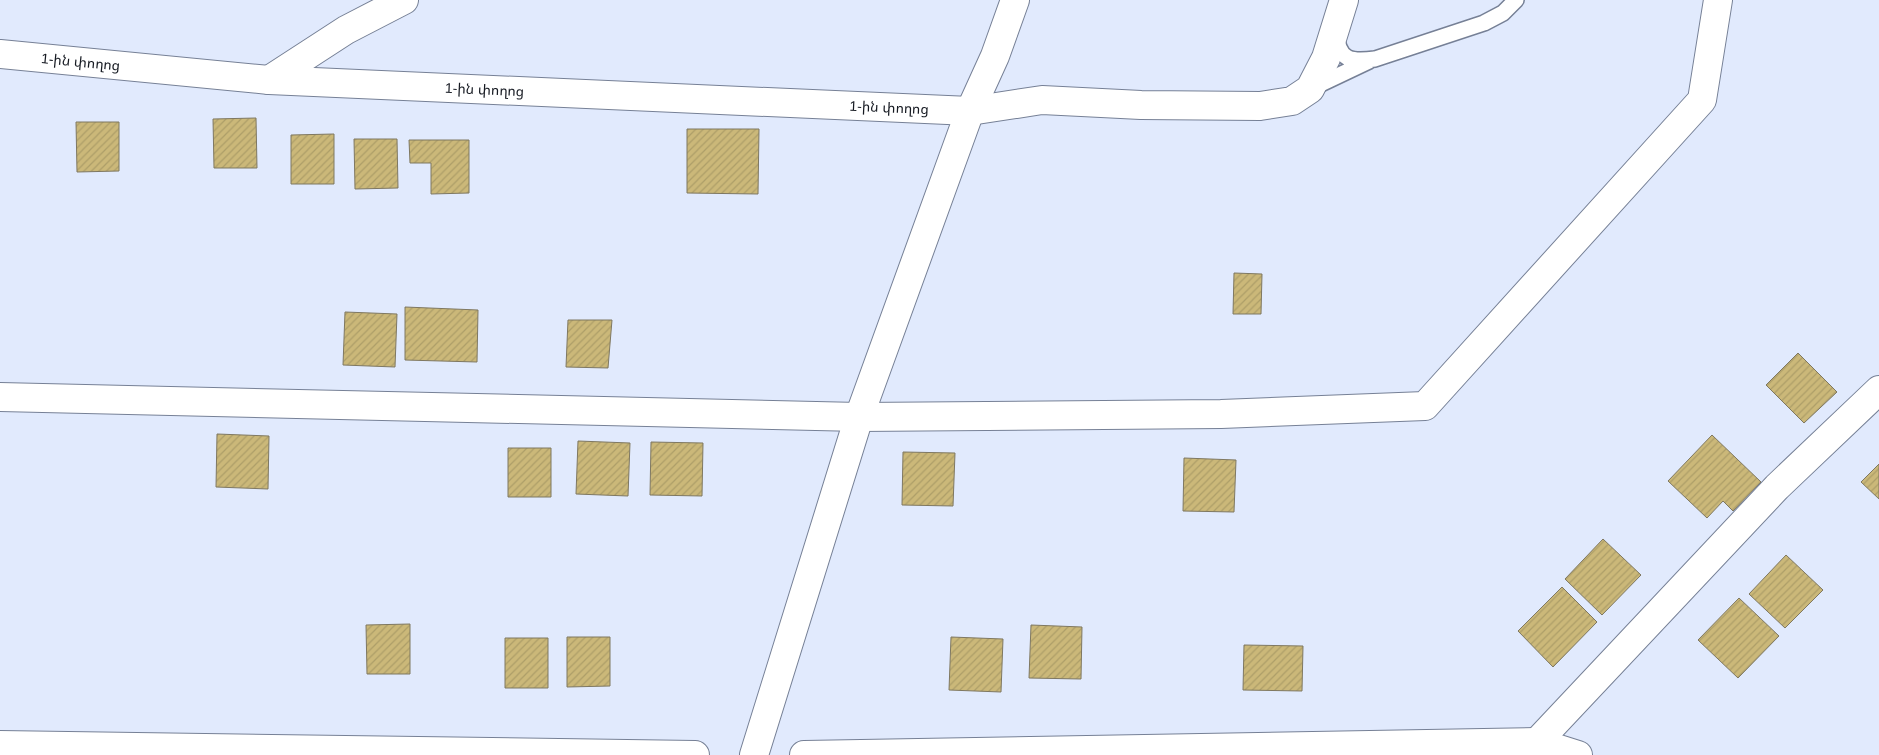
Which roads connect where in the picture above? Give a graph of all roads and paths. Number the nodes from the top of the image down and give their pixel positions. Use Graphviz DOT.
graph roads {
  1 [pos="404,0"];
  2 [pos="1015,0"];
  3 [pos="1344,0"];
  4 [pos="1516,0"];
  5 [pos="1718,0"];
  6 [pos="1335,28"];
  7 [pos="0,54"];
  8 [pos="1375,58"];
  9 [pos="269,80"];
  10 [pos="1310,89"];
  11 [pos="970,111"];
  12 [pos="1879,390"];
  13 [pos="0,397"];
  14 [pos="859,417"];
  15 [pos="1537,742"];
  16 [pos="0,745"];
  17 [pos="695,755"];
  18 [pos="754,755"];
  19 [pos="804,755"];
  20 [pos="1578,755"];
  1 -- 9 [label="street"];
  2 -- 11 [label="street"];
  3 -- 6 [label="street"];
  4 -- 8 [label="lane"];
  5 -- 14 [label="street"];
  6 -- 8 [label="lane"];
  6 -- 10 [label="street"];
  7 -- 9 [label="street, 1-ին փողոց"];
  8 -- 10 [label="lane"];
  9 -- 11 [label="street, 1-ին փողոց"];
  10 -- 11 [label="street, 1-ին փողոց"];
  11 -- 14 [label="street"];
  12 -- 15 [label="street"];
  13 -- 14 [label="street"];
  14 -- 18 [label="street"];
  15 -- 19 [label="street"];
  15 -- 20 [label="street"];
  16 -- 17 [label="street"];
}
